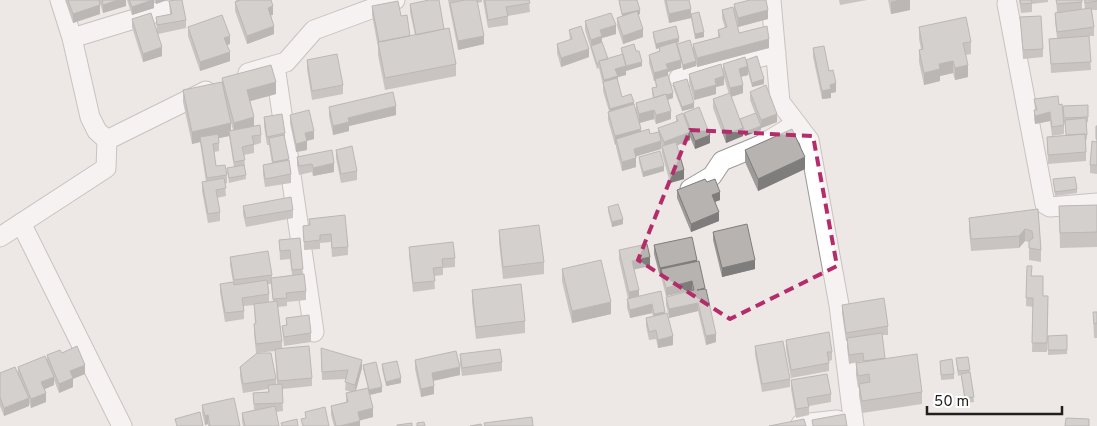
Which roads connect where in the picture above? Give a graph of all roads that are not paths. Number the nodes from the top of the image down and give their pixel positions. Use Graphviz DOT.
graph roads {
  1 [pos="60,0"];
  2 [pos="395,0"];
  3 [pos="772,0"];
  4 [pos="1007,4"];
  5 [pos="164,10"];
  6 [pos="72,38"];
  7 [pos="776,53"];
  8 [pos="275,66"];
  9 [pos="679,78"];
  10 [pos="796,124"];
  11 [pos="107,140"];
  12 [pos="690,189"];
  13 [pos="1097,204"];
  14 [pos="21,223"];
  15 [pos="0,237"];
  16 [pos="314,332"];
  17 [pos="854,422"];
  18 [pos="801,424"];
  19 [pos="122,426"];
  1 -- 6 [label="street"];
  2 -- 8 [label="street"];
  3 -- 7 [label="street"];
  4 -- 13 [label="street"];
  5 -- 6 [label="street"];
  6 -- 11 [label="street"];
  7 -- 9 [label="street"];
  7 -- 10 [label="street"];
  8 -- 11 [label="street"];
  8 -- 16 [label="street"];
  10 -- 12 [label="street"];
  10 -- 17 [label="street"];
  11 -- 14 [label="street"];
  14 -- 15 [label="street"];
  14 -- 19 [label="street"];
  17 -- 18 [label="street"];
}
